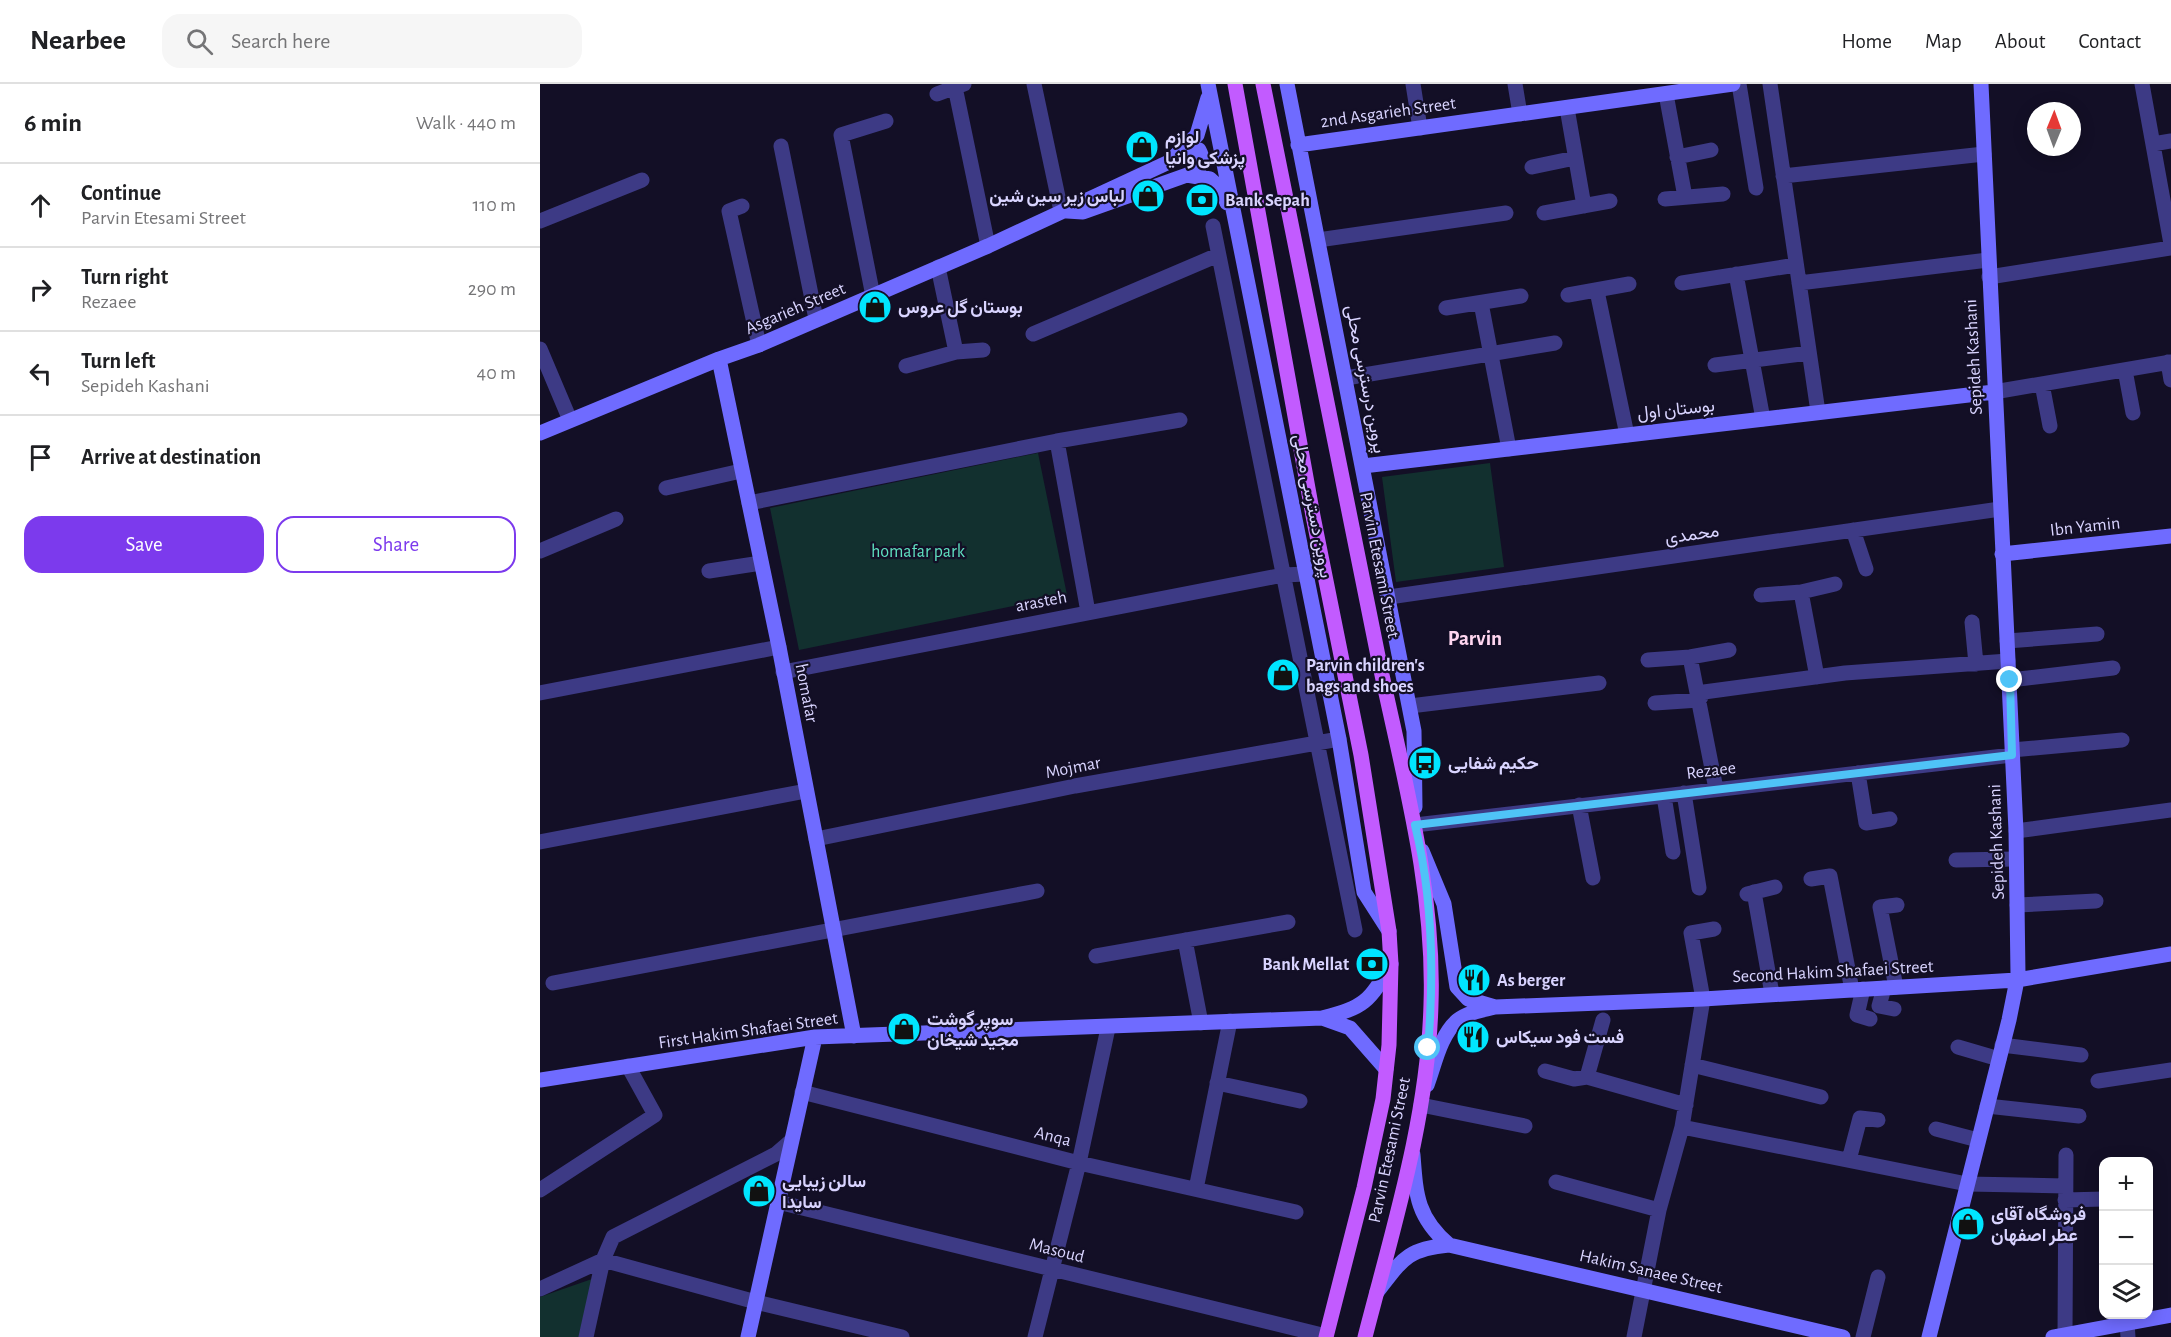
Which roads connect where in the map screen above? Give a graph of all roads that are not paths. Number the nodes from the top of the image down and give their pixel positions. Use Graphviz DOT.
graph roads {
  1 [pos="1034,84"];
  2 [pos="1235,84"];
  3 [pos="1263,84"];
  4 [pos="1287,84"];
  5 [pos="1413,84"];
  6 [pos="1515,84"];
  7 [pos="1733,84"];
  8 [pos="1739,84"];
  9 [pos="1770,84"];
  10 [pos="1981,84"];
  11 [pos="2142,84"];
  12 [pos="959,86"];
  13 [pos="1689,87"];
  14 [pos="1208,88"];
  15 [pos="937,94"];
  16 [pos="1666,94"];
  17 [pos="1567,108"];
  18 [pos="1520,114"];
  19 [pos="886,121"];
  20 [pos="1420,128"];
  21 [pos="2171,141"];
  22 [pos="2153,144"];
  23 [pos="1298,145"];
  24 [pos="781,146"];
  25 [pos="1712,150"];
  26 [pos="1184,151"];
  27 [pos="1984,154"];
  28 [pos="1677,157"];
  29 [pos="1575,158"];
  30 [pos="1532,167"];
  31 [pos="1187,175"];
  32 [pos="1783,176"];
  33 [pos="642,180"];
  34 [pos="1756,188"];
  35 [pos="1723,194"];
  36 [pos="1685,198"];
  37 [pos="1665,200"];
  38 [pos="1610,201"];
  39 [pos="742,206"];
  40 [pos="1584,206"];
  41 [pos="1061,211"];
  42 [pos="1506,213"];
  43 [pos="1544,213"];
  44 [pos="540,221"];
  45 [pos="1213,226"];
  46 [pos="1236,226"];
  47 [pos="1318,240"];
  48 [pos="988,246"];
  49 [pos="2171,246"];
  50 [pos="1218,255"];
  51 [pos="1988,260"];
  52 [pos="1796,265"];
  53 [pos="938,267"];
  54 [pos="1737,274"];
  55 [pos="1989,277"];
  56 [pos="1682,283"];
  57 [pos="1799,283"];
  58 [pos="1629,284"];
  59 [pos="1597,291"];
  60 [pos="1568,295"];
  61 [pos="873,296"];
  62 [pos="1521,296"];
  63 [pos="1481,303"];
  64 [pos="1446,308"];
  65 [pos="816,320"];
  66 [pos="1033,334"];
  67 [pos="1554,343"];
  68 [pos="759,345"];
  69 [pos="540,349"];
  70 [pos="983,350"];
  71 [pos="956,352"];
  72 [pos="1809,353"];
  73 [pos="1491,354"];
  74 [pos="719,359"];
  75 [pos="1751,360"];
  76 [pos="2169,362"];
  77 [pos="1715,365"];
  78 [pos="906,366"];
  79 [pos="2125,370"];
  80 [pos="545,374"];
  81 [pos="1346,378"];
  82 [pos="2171,380"];
  83 [pos="2042,384"];
  84 [pos="1994,392"];
  85 [pos="1818,412"];
  86 [pos="2133,414"];
  87 [pos="1762,419"];
  88 [pos="570,420"];
  89 [pos="1180,420"];
  90 [pos="2050,426"];
  91 [pos="540,433"];
  92 [pos="1627,435"];
  93 [pos="1057,441"];
  94 [pos="1509,449"];
  95 [pos="1363,466"];
  96 [pos="741,471"];
  97 [pos="666,488"];
  98 [pos="749,503"];
  99 [pos="2000,509"];
  100 [pos="616,519"];
  101 [pos="1853,530"];
  102 [pos="2171,536"];
  103 [pos="540,551"];
  104 [pos="2002,554"];
  105 [pos="760,563"];
  106 [pos="1866,569"];
  107 [pos="709,571"];
  108 [pos="1306,574"];
  109 [pos="1283,575"];
  110 [pos="1835,584"];
  111 [pos="1802,592"];
  112 [pos="1761,595"];
  113 [pos="1389,597"];
  114 [pos="1088,612"];
  115 [pos="1972,622"];
  116 [pos="2097,634"];
  117 [pos="2007,641"];
  118 [pos="779,647"];
  119 [pos="1729,650"];
  120 [pos="1690,657"];
  121 [pos="1648,660"];
  122 [pos="2008,661"];
  123 [pos="1976,664"];
  124 [pos="2113,668"];
  125 [pos="783,672"];
  126 [pos="1816,677"];
  127 [pos="2010,680"];
  128 [pos="1599,683"];
  129 [pos="540,693"];
  130 [pos="1699,700"];
  131 [pos="1655,703"];
  132 [pos="1410,706"];
  133 [pos="1339,739"];
  134 [pos="2122,740"];
  135 [pos="1317,744"];
  136 [pos="2012,752"];
  137 [pos="1858,773"];
  138 [pos="1716,789"];
  139 [pos="806,791"];
  140 [pos="1684,793"];
  141 [pos="1664,796"];
  142 [pos="1579,806"];
  143 [pos="2171,810"];
  144 [pos="1890,819"];
  145 [pos="1415,825"];
  146 [pos="2016,831"];
  147 [pos="816,839"];
  148 [pos="540,842"];
  149 [pos="1420,844"];
  150 [pos="1673,852"];
  151 [pos="2016,859"];
  152 [pos="1956,860"];
  153 [pos="1593,878"];
  154 [pos="1811,879"];
  155 [pos="1775,887"];
  156 [pos="1699,888"];
  157 [pos="1037,891"];
  158 [pos="2096,901"];
  159 [pos="1897,905"];
  160 [pos="2017,905"];
  161 [pos="1288,922"];
  162 [pos="1714,929"];
  163 [pos="833,930"];
  164 [pos="1355,930"];
  165 [pos="1389,931"];
  166 [pos="1185,940"];
  167 [pos="2171,954"];
  168 [pos="1096,956"];
  169 [pos="1391,964"];
  170 [pos="2017,980"];
  171 [pos="553,983"];
  172 [pos="1890,988"];
  173 [pos="1858,990"];
  174 [pos="1772,994"];
  175 [pos="1703,999"];
  176 [pos="1495,1007"];
  177 [pos="1894,1009"];
  178 [pos="1322,1018"];
  179 [pos="1870,1019"];
  180 [pos="1603,1020"];
  181 [pos="1230,1021"];
  182 [pos="1201,1023"];
  183 [pos="1108,1028"];
  184 [pos="854,1036"];
  185 [pos="814,1037"];
  186 [pos="1958,1047"];
  187 [pos="2001,1052"];
  188 [pos="2081,1056"];
  189 [pos="628,1065"];
  190 [pos="1692,1065"];
  191 [pos="1386,1069"];
  192 [pos="2171,1070"];
  193 [pos="1545,1071"];
  194 [pos="1587,1077"];
  195 [pos="540,1080"];
  196 [pos="2098,1081"];
  197 [pos="1217,1083"];
  198 [pos="802,1092"];
  199 [pos="1821,1097"];
  200 [pos="1423,1099"];
  201 [pos="1300,1101"];
  202 [pos="1987,1106"];
  203 [pos="1684,1115"];
  204 [pos="2079,1116"];
  205 [pos="1878,1120"];
  206 [pos="1525,1126"];
  207 [pos="1936,1129"];
  208 [pos="1978,1140"];
  209 [pos="791,1141"];
  210 [pos="1412,1146"];
  211 [pos="2066,1155"];
  212 [pos="1850,1160"];
  213 [pos="1079,1163"];
  214 [pos="1556,1182"];
  215 [pos="1967,1184"];
  216 [pos="1196,1189"];
  217 [pos="540,1190"];
  218 [pos="2065,1193"];
  219 [pos="2099,1199"];
  220 [pos="778,1202"];
  221 [pos="1659,1210"];
  222 [pos="1296,1212"];
  223 [pos="1449,1245"];
  224 [pos="603,1260"];
  225 [pos="1051,1269"];
  226 [pos="1878,1277"];
  227 [pos="540,1289"];
  228 [pos="1645,1289"];
  229 [pos="1376,1294"];
  230 [pos="756,1302"];
  231 [pos="2171,1315"];
  232 [pos="2127,1330"];
  233 [pos="1326,1336"];
  234 [pos="2059,1336"];
  235 [pos="586,1337"];
  236 [pos="748,1337"];
  237 [pos="902,1337"];
  238 [pos="1035,1337"];
  239 [pos="1365,1337"];
  240 [pos="1634,1337"];
  241 [pos="1843,1337"];
  242 [pos="1863,1337"];
  243 [pos="1929,1337"];
  1 -- 41 [label="street"];
  2 -- 165 [label="main road, Parvin Etesami Street"];
  3 -- 145 [label="main road, Parvin Etesami Street"];
  4 -- 23 [label="street, پروین درسترسی محلی"];
  5 -- 20 [label="street"];
  6 -- 18 [label="street"];
  7 -- 13 [label="street, 2nd Asgarieh Street"];
  8 -- 34 [label="street"];
  9 -- 32 [label="street"];
  10 -- 27 [label="street, Sepideh Kashani"];
  11 -- 22 [label="street"];
  12 -- 15 [label="street"];
  12 -- 48 [label="street"];
  13 -- 16 [label="street, 2nd Asgarieh Street"];
  14 -- 26 [label="street, Asgarieh Street"];
  14 -- 46 [label="street, پروین دسترسی محلی"];
  16 -- 17 [label="street, 2nd Asgarieh Street"];
  16 -- 28 [label="street"];
  17 -- 18 [label="street, 2nd Asgarieh Street"];
  17 -- 29 [label="street"];
  18 -- 20 [label="street, 2nd Asgarieh Street"];
  19 -- 61 [label="street"];
  20 -- 23 [label="street, 2nd Asgarieh Street"];
  21 -- 22 [label="street"];
  22 -- 49 [label="street"];
  23 -- 47 [label="street, پروین درسترسی محلی"];
  24 -- 65 [label="street"];
  25 -- 28 [label="street"];
  26 -- 31 [label="street"];
  26 -- 41 [label="street, Asgarieh Street"];
  27 -- 32 [label="street"];
  27 -- 51 [label="street, Sepideh Kashani"];
  28 -- 36 [label="street"];
  29 -- 30 [label="street"];
  29 -- 40 [label="street"];
  31 -- 41 [label="street, Asgarieh Street"];
  31 -- 46 [label="street"];
  32 -- 52 [label="street"];
  33 -- 44 [label="street"];
  35 -- 36 [label="street"];
  36 -- 37 [label="street"];
  38 -- 40 [label="street"];
  39 -- 68 [label="street"];
  40 -- 43 [label="street"];
  41 -- 48 [label="street, Asgarieh Street"];
  42 -- 47 [label="street"];
  45 -- 50 [label="street"];
  46 -- 108 [label="street, پروین دسترسی محلی"];
  47 -- 81 [label="street, پروین درسترسی محلی"];
  48 -- 53 [label="street, Asgarieh Street"];
  49 -- 55 [label="street"];
  50 -- 66 [label="street"];
  50 -- 109 [label="street"];
  51 -- 55 [label="street, Sepideh Kashani"];
  51 -- 57 [label="street"];
  52 -- 54 [label="street"];
  52 -- 57 [label="street"];
  53 -- 61 [label="street, Asgarieh Street"];
  53 -- 71 [label="street"];
  54 -- 56 [label="street"];
  54 -- 75 [label="street"];
  55 -- 84 [label="street, Sepideh Kashani"];
  57 -- 72 [label="street"];
  58 -- 59 [label="street"];
  59 -- 60 [label="street"];
  59 -- 92 [label="street"];
  61 -- 65 [label="street, Asgarieh Street"];
  62 -- 63 [label="street"];
  63 -- 64 [label="street"];
  63 -- 73 [label="street"];
  65 -- 68 [label="street, Asgarieh Street"];
  67 -- 73 [label="street"];
  68 -- 74 [label="street, Asgarieh Street"];
  69 -- 80 [label="street"];
  70 -- 71 [label="street"];
  71 -- 78 [label="street"];
  72 -- 75 [label="street"];
  72 -- 85 [label="street"];
  73 -- 81 [label="street"];
  73 -- 94 [label="street"];
  74 -- 88 [label="street, Asgarieh Street"];
  74 -- 96 [label="street, homafar"];
  75 -- 77 [label="street"];
  75 -- 87 [label="street"];
  76 -- 79 [label="street"];
  76 -- 82 [label="street"];
  79 -- 83 [label="street"];
  79 -- 86 [label="street"];
  80 -- 88 [label="street"];
  81 -- 95 [label="street, پروین درسترسی محلی"];
  83 -- 84 [label="street"];
  83 -- 90 [label="street"];
  84 -- 85 [label="street, بوستان اول"];
  84 -- 99 [label="street, Sepideh Kashani"];
  85 -- 87 [label="street, بوستان اول"];
  87 -- 92 [label="street, بوستان اول"];
  88 -- 91 [label="street, Asgarieh Street"];
  89 -- 93 [label="street"];
  92 -- 94 [label="street, بوستان اول"];
  93 -- 98 [label="street"];
  93 -- 114 [label="street"];
  94 -- 95 [label="street, بوستان اول"];
  95 -- 113 [label="street, پروین درسترسی محلی"];
  96 -- 97 [label="street"];
  96 -- 98 [label="street, homafar"];
  98 -- 105 [label="street, homafar"];
  99 -- 101 [label="street, محمدی"];
  99 -- 104 [label="street, Sepideh Kashani"];
  100 -- 103 [label="street"];
  101 -- 106 [label="street"];
  101 -- 113 [label="street, محمدی"];
  102 -- 104 [label="street, Ibn Yamin"];
  104 -- 117 [label="street, Sepideh Kashani"];
  105 -- 107 [label="street"];
  105 -- 118 [label="street, homafar"];
  108 -- 109 [label="street, arasteh"];
  108 -- 133 [label="street, پروین دسترسی محلی"];
  109 -- 114 [label="street, arasteh"];
  109 -- 135 [label="street"];
  110 -- 111 [label="street"];
  111 -- 112 [label="street"];
  111 -- 126 [label="street"];
  113 -- 132 [label="street, پروین درسترسی محلی"];
  114 -- 125 [label="street, arasteh"];
  115 -- 123 [label="street"];
  116 -- 117 [label="street"];
  117 -- 122 [label="street, Sepideh Kashani"];
  118 -- 125 [label="street, homafar"];
  118 -- 129 [label="street"];
  119 -- 120 [label="street"];
  120 -- 121 [label="street"];
  120 -- 130 [label="street"];
  122 -- 123 [label="street"];
  122 -- 127 [label="street, Sepideh Kashani"];
  123 -- 126 [label="street"];
  124 -- 127 [label="street"];
  125 -- 139 [label="street, homafar"];
  126 -- 130 [label="street"];
  127 -- 136 [label="street, Sepideh Kashani"];
  128 -- 132 [label="street"];
  130 -- 131 [label="street"];
  130 -- 138 [label="street"];
  132 -- 145 [label="street, پروین درسترسی محلی"];
  133 -- 135 [label="street, Mojmar"];
  133 -- 165 [label="street, پروین دسترسی محلی"];
  134 -- 136 [label="street, Rezaee"];
  135 -- 147 [label="street, Mojmar"];
  135 -- 164 [label="street"];
  136 -- 137 [label="street, Rezaee"];
  136 -- 146 [label="street, Sepideh Kashani"];
  137 -- 138 [label="street, Rezaee"];
  137 -- 144 [label="street"];
  138 -- 140 [label="street, Rezaee"];
  139 -- 147 [label="street, homafar"];
  139 -- 148 [label="street"];
  140 -- 141 [label="street, Rezaee"];
  140 -- 156 [label="street"];
  141 -- 142 [label="street, Rezaee"];
  141 -- 150 [label="street"];
  142 -- 145 [label="street, Rezaee"];
  142 -- 153 [label="street"];
  143 -- 146 [label="street"];
  145 -- 149 [label="main road, Parvin Etesami Street"];
  146 -- 151 [label="street, Sepideh Kashani"];
  147 -- 163 [label="street, homafar"];
  149 -- 176 [label="street"];
  149 -- 200 [label="main road, Parvin Etesami Street"];
  151 -- 152 [label="street"];
  151 -- 160 [label="street, Sepideh Kashani"];
  154 -- 173 [label="street"];
  155 -- 174 [label="street"];
  157 -- 163 [label="street"];
  158 -- 160 [label="street"];
  159 -- 172 [label="street"];
  160 -- 170 [label="street, Sepideh Kashani"];
  161 -- 166 [label="street"];
  162 -- 175 [label="street"];
  163 -- 171 [label="street"];
  163 -- 184 [label="street, homafar"];
  165 -- 169 [label="main road, Parvin Etesami Street"];
  166 -- 168 [label="street"];
  166 -- 182 [label="street"];
  167 -- 170 [label="street, Second Hakim Shafaei Street"];
  169 -- 178 [label="street"];
  169 -- 191 [label="main road, Parvin Etesami Street"];
  170 -- 172 [label="street, Second Hakim Shafaei Street"];
  170 -- 187 [label="street, Sepideh Kashani"];
  172 -- 173 [label="street, Second Hakim Shafaei Street"];
  172 -- 177 [label="street"];
  173 -- 174 [label="street, Second Hakim Shafaei Street"];
  173 -- 179 [label="street"];
  174 -- 175 [label="street, Second Hakim Shafaei Street"];
  175 -- 176 [label="street, Second Hakim Shafaei Street"];
  175 -- 190 [label="street"];
  176 -- 200 [label="street"];
  178 -- 181 [label="street, First Hakim Shafaei Street"];
  178 -- 191 [label="street"];
  180 -- 194 [label="street"];
  181 -- 182 [label="street, First Hakim Shafaei Street"];
  181 -- 197 [label="street"];
  182 -- 183 [label="street, First Hakim Shafaei Street"];
  183 -- 184 [label="street, First Hakim Shafaei Street"];
  183 -- 213 [label="street"];
  184 -- 185 [label="street, First Hakim Shafaei Street"];
  185 -- 189 [label="street, First Hakim Shafaei Street"];
  185 -- 198 [label="street"];
  186 -- 187 [label="street"];
  187 -- 188 [label="street"];
  187 -- 202 [label="street, Sepideh Kashani"];
  189 -- 195 [label="street, First Hakim Shafaei Street"];
  189 -- 217 [label="street"];
  190 -- 199 [label="street"];
  190 -- 203 [label="street"];
  191 -- 233 [label="main road, Parvin Etesami Street"];
  192 -- 196 [label="street"];
  193 -- 194 [label="street"];
  194 -- 203 [label="street"];
  197 -- 201 [label="street"];
  197 -- 216 [label="street"];
  198 -- 209 [label="street"];
  198 -- 213 [label="street, Anqa"];
  200 -- 206 [label="street"];
  200 -- 210 [label="main road, Parvin Etesami Street"];
  202 -- 204 [label="street"];
  202 -- 208 [label="street, Sepideh Kashani"];
  203 -- 212 [label="street"];
  203 -- 221 [label="street"];
  205 -- 212 [label="street"];
  207 -- 208 [label="street"];
  208 -- 215 [label="street, Sepideh Kashani"];
  209 -- 220 [label="street"];
  209 -- 224 [label="street"];
  210 -- 223 [label="street"];
  210 -- 229 [label="main road, Parvin Etesami Street"];
  211 -- 218 [label="street"];
  212 -- 215 [label="street"];
  213 -- 216 [label="street, Anqa"];
  213 -- 225 [label="street"];
  214 -- 221 [label="street"];
  215 -- 218 [label="street"];
  215 -- 243 [label="street, Sepideh Kashani"];
  216 -- 222 [label="street, Anqa"];
  218 -- 219 [label="street"];
  218 -- 234 [label="street"];
  220 -- 225 [label="street, Masoud"];
  220 -- 230 [label="street"];
  221 -- 228 [label="street"];
  223 -- 228 [label="street, Hakim Sanaee Street"];
  223 -- 229 [label="street"];
  224 -- 227 [label="street"];
  224 -- 230 [label="street"];
  224 -- 235 [label="street"];
  225 -- 233 [label="street, Masoud"];
  225 -- 238 [label="street"];
  226 -- 242 [label="street"];
  228 -- 240 [label="street"];
  228 -- 241 [label="street, Hakim Sanaee Street"];
  229 -- 239 [label="main road, Parvin Etesami Street"];
  230 -- 236 [label="street"];
  230 -- 237 [label="street"];
  231 -- 232 [label="street"];
  232 -- 234 [label="street"];
}
